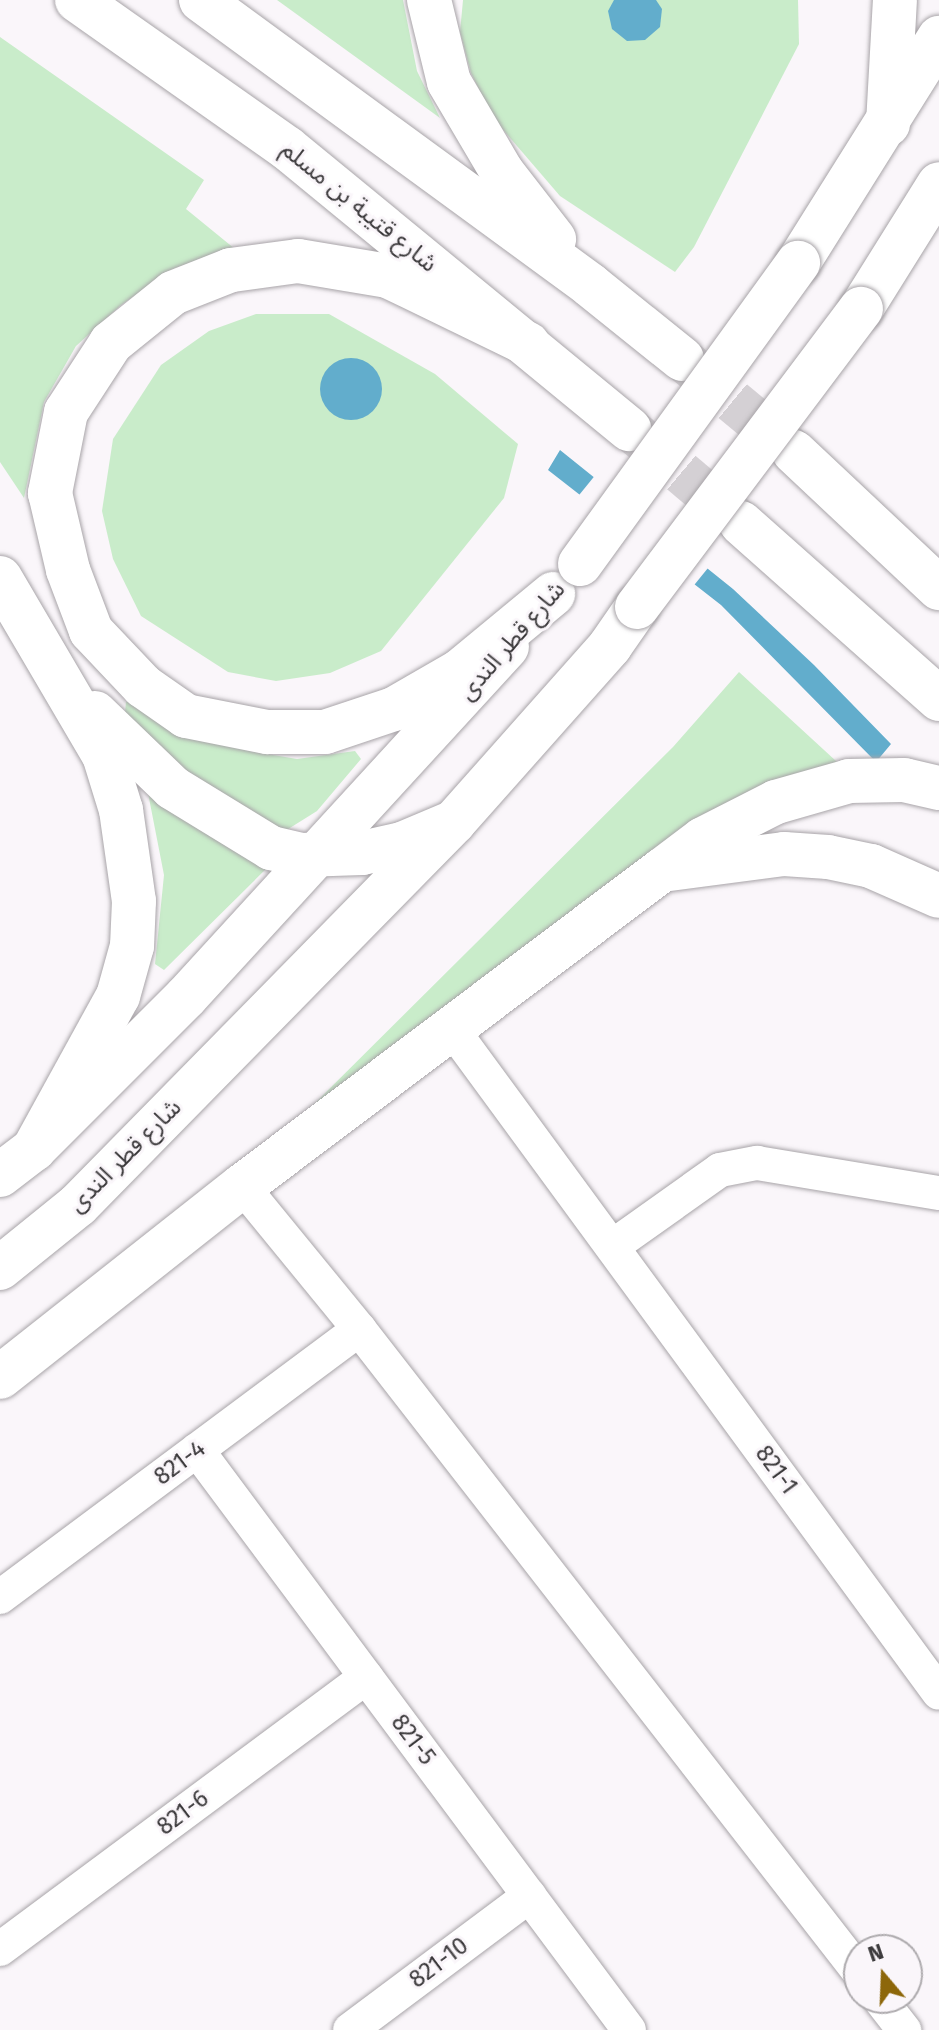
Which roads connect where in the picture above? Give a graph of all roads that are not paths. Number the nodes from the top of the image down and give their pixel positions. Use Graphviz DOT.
graph roads {
  1 [pos="77,0"];
  2 [pos="201,0"];
  3 [pos="429,0"];
  4 [pos="895,0"];
  5 [pos="939,38"];
  6 [pos="888,124"];
  7 [pos="939,184"];
  8 [pos="590,285"];
  9 [pos="528,344"];
  10 [pos="682,359"];
  11 [pos="629,429"];
  12 [pos="794,452"];
  13 [pos="741,523"];
  14 [pos="0,578"];
  15 [pos="566,579"];
  16 [pos="939,588"];
  17 [pos="66,683"];
  18 [pos="939,699"];
  19 [pos="939,788"];
  20 [pos="454,822"];
  21 [pos="320,854"];
  22 [pos="662,870"];
  23 [pos="939,896"];
  24 [pos="452,1029"];
  25 [pos="17,1162"];
  26 [pos="242,1186"];
  27 [pos="939,1193"];
  28 [pos="613,1246"];
  29 [pos="0,1268"];
  30 [pos="359,1329"];
  31 [pos="0,1377"];
  32 [pos="197,1450"];
  33 [pos="0,1597"];
  34 [pos="366,1677"];
  35 [pos="939,1693"];
  36 [pos="529,1896"];
  37 [pos="0,1949"];
  38 [pos="843,1951"];
  39 [pos="892,2014"];
  40 [pos="350,2030"];
  41 [pos="629,2030"];
  42 [pos="904,2030"];
  1 -- 9 [label="main road, شارع قتيبة بن مسلم"];
  2 -- 8 [label="main road"];
  3 -- 8 [label="main road"];
  4 -- 6 [label="main road"];
  5 -- 6 [label="main road, شارع قطر الندى"];
  6 -- 15 [label="main road, شارع قطر الندى, bridge"];
  7 -- 20 [label="main road, شارع قطر الندى, bridge"];
  8 -- 10 [label="main road"];
  9 -- 11 [label="main road, شارع قتيبة بن مسلم"];
  9 -- 15 [label="main road"];
  12 -- 16 [label="main road"];
  13 -- 18 [label="main road"];
  14 -- 17 [label="main road"];
  15 -- 21 [label="main road, شارع قطر الندى"];
  17 -- 21 [label="main road"];
  17 -- 25 [label="main road"];
  19 -- 22 [label="main road"];
  20 -- 21 [label="main road"];
  20 -- 29 [label="main road, شارع قطر الندى"];
  21 -- 25 [label="main road, شارع قطر الندى"];
  22 -- 23 [label="main road"];
  22 -- 24 [label="main road"];
  24 -- 26 [label="main road"];
  24 -- 28 [label="street, 821-1"];
  26 -- 30 [label="street"];
  26 -- 31 [label="main road"];
  27 -- 28 [label="street"];
  28 -- 35 [label="street, 821-1"];
  30 -- 32 [label="street, 821-4"];
  30 -- 38 [label="street"];
  32 -- 33 [label="street, 821-4"];
  32 -- 34 [label="street, 821-5"];
  34 -- 36 [label="street, 821-5"];
  34 -- 37 [label="street, 821-6"];
  36 -- 40 [label="street, 821-10"];
  36 -- 41 [label="street, 821-5"];
  39 -- 42 [label="street"];
}
